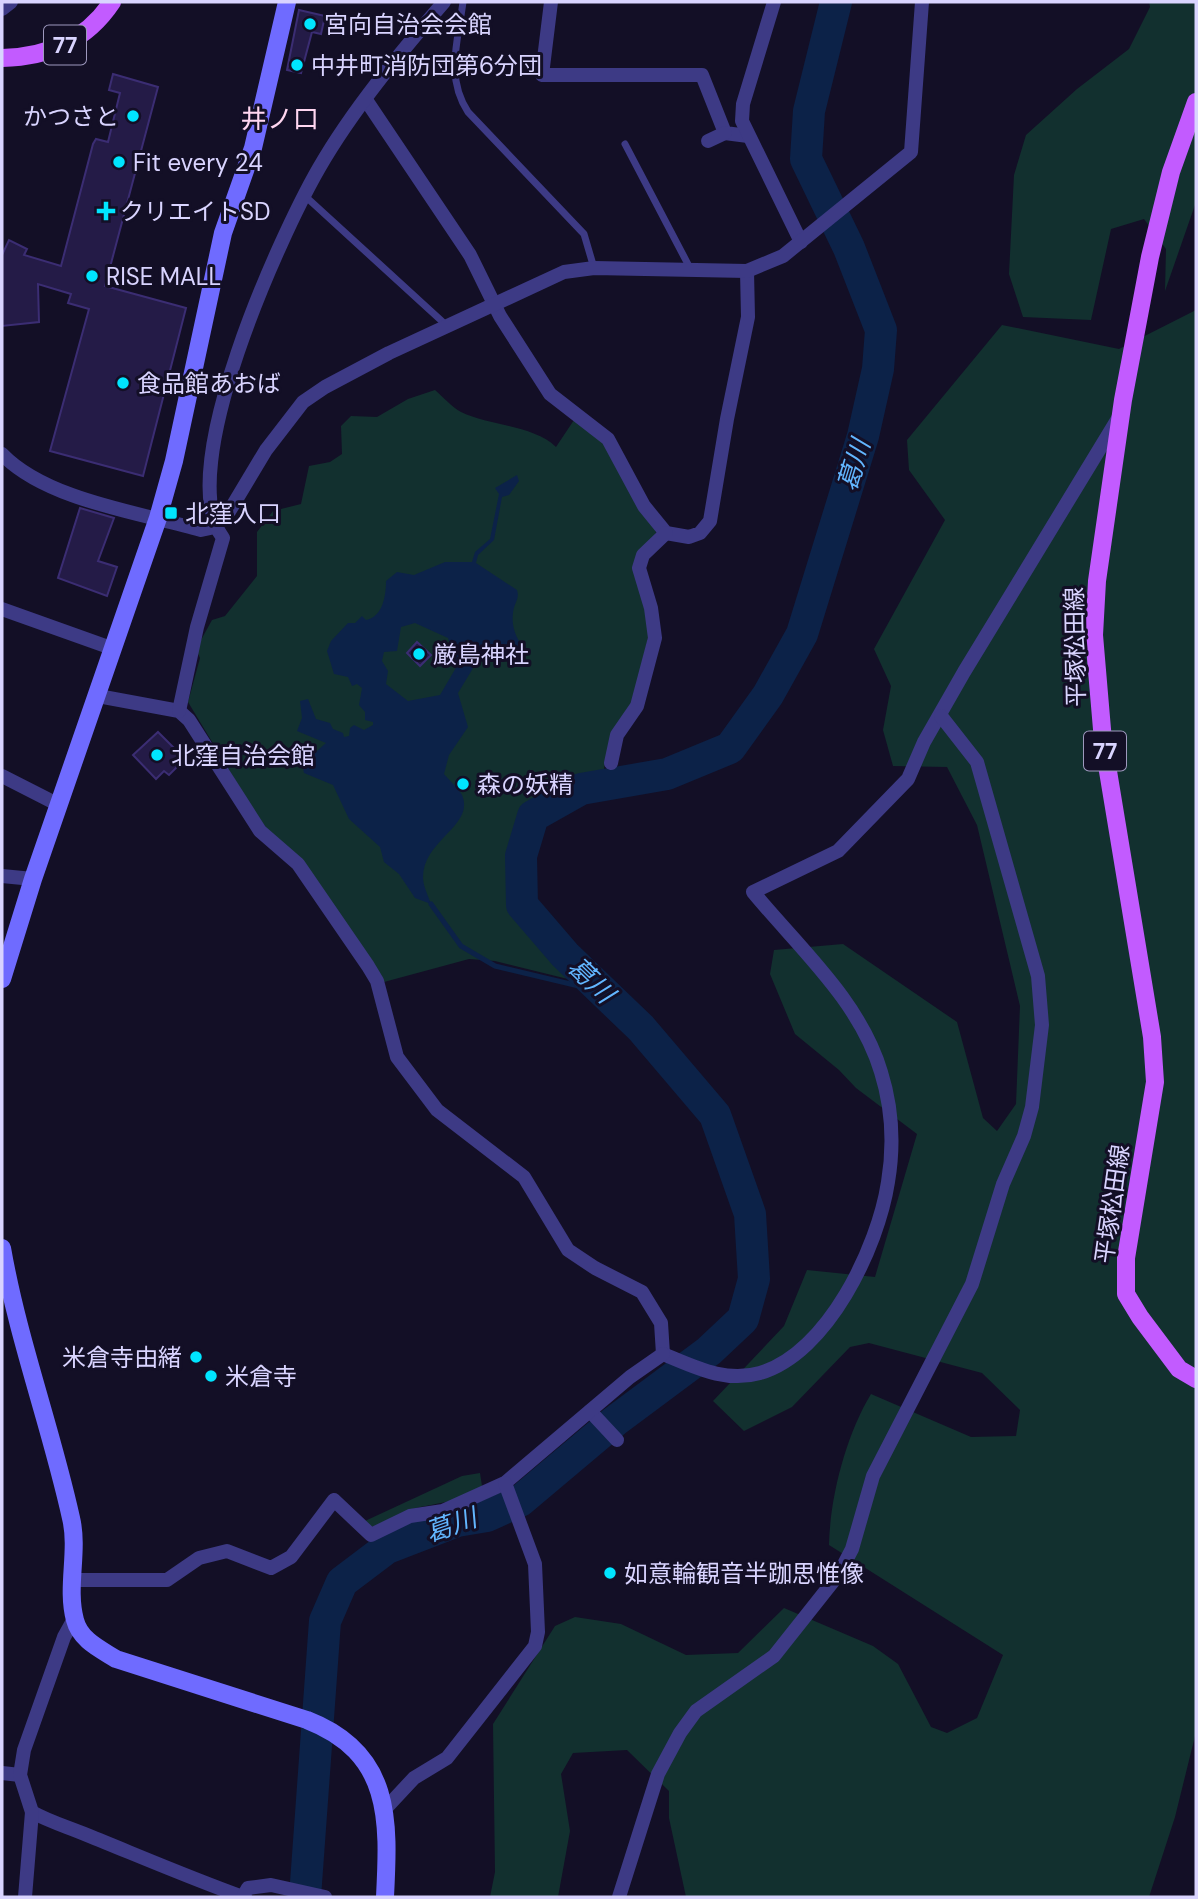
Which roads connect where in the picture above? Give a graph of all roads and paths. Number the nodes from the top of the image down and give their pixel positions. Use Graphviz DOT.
graph roads {
  1 [pos="11,2"];
  2 [pos="112,2"];
  3 [pos="287,2"];
  4 [pos="443,2"];
  5 [pos="463,2"];
  6 [pos="551,2"];
  7 [pos="774,2"];
  8 [pos="922,2"];
  9 [pos="2,9"];
  10 [pos="2,58"];
  11 [pos="366,100"];
  12 [pos="1196,102"];
  13 [pos="725,133"];
  14 [pos="748,136"];
  15 [pos="708,141"];
  16 [pos="625,144"];
  17 [pos="305,196"];
  18 [pos="801,242"];
  19 [pos="594,268"];
  20 [pos="691,270"];
  21 [pos="747,271"];
  22 [pos="496,304"];
  23 [pos="445,324"];
  24 [pos="1122,413"];
  25 [pos="2,454"];
  26 [pos="159,518"];
  27 [pos="215,527"];
  28 [pos="666,533"];
  29 [pos="2,610"];
  30 [pos="114,649"];
  31 [pos="98,696"];
  32 [pos="179,711"];
  33 [pos="941,716"];
  34 [pos="611,763"];
  35 [pos="2,776"];
  36 [pos="59,805"];
  37 [pos="2,876"];
  38 [pos="33,879"];
  39 [pos="2,979"];
  40 [pos="2,1248"];
  41 [pos="669,1356"];
  42 [pos="1196,1379"];
  43 [pos="590,1411"];
  44 [pos="617,1440"];
  45 [pos="506,1486"];
  46 [pos="73,1580"];
  47 [pos="74,1619"];
  48 [pos="2,1773"];
  49 [pos="20,1775"];
  50 [pos="386,1808"];
  51 [pos="32,1812"];
  52 [pos="323,1896"];
  53 [pos="25,1897"];
  54 [pos="385,1897"];
  55 [pos="620,1897"];
  1 -- 9 [label="street"];
  2 -- 10 [label="main road, 77"];
  3 -- 26 [label="street"];
  4 -- 11 [label="street"];
  5 -- 19 [label="lane"];
  6 -- 13 [label="street"];
  7 -- 14 [label="street"];
  8 -- 18 [label="street"];
  11 -- 17 [label="street"];
  11 -- 22 [label="street"];
  12 -- 24 [label="main road, 平塚松田線 / 77"];
  13 -- 14 [label="street"];
  13 -- 15 [label="street"];
  14 -- 18 [label="street"];
  16 -- 20 [label="lane"];
  17 -- 23 [label="lane"];
  17 -- 27 [label="street"];
  18 -- 21 [label="street"];
  19 -- 20 [label="street"];
  19 -- 22 [label="street"];
  20 -- 21 [label="street"];
  21 -- 28 [label="street"];
  22 -- 23 [label="street"];
  22 -- 28 [label="street"];
  23 -- 27 [label="street"];
  24 -- 33 [label="street"];
  24 -- 42 [label="main road, 平塚松田線 / 77"];
  25 -- 26 [label="street"];
  26 -- 27 [label="street"];
  26 -- 30 [label="street"];
  27 -- 32 [label="street"];
  28 -- 34 [label="street"];
  29 -- 30 [label="street"];
  30 -- 31 [label="street"];
  31 -- 32 [label="street"];
  31 -- 36 [label="street"];
  32 -- 41 [label="street"];
  33 -- 41 [label="street"];
  33 -- 55 [label="street"];
  35 -- 36 [label="street"];
  36 -- 38 [label="street"];
  37 -- 38 [label="street"];
  38 -- 39 [label="street"];
  40 -- 46 [label="street"];
  41 -- 43 [label="street"];
  43 -- 44 [label="street"];
  43 -- 45 [label="street"];
  45 -- 46 [label="street"];
  45 -- 50 [label="street"];
  46 -- 47 [label="street"];
  47 -- 49 [label="street"];
  47 -- 50 [label="street"];
  48 -- 49 [label="street"];
  49 -- 51 [label="street"];
  50 -- 54 [label="street"];
  51 -- 52 [label="street"];
  51 -- 53 [label="street"];
}
